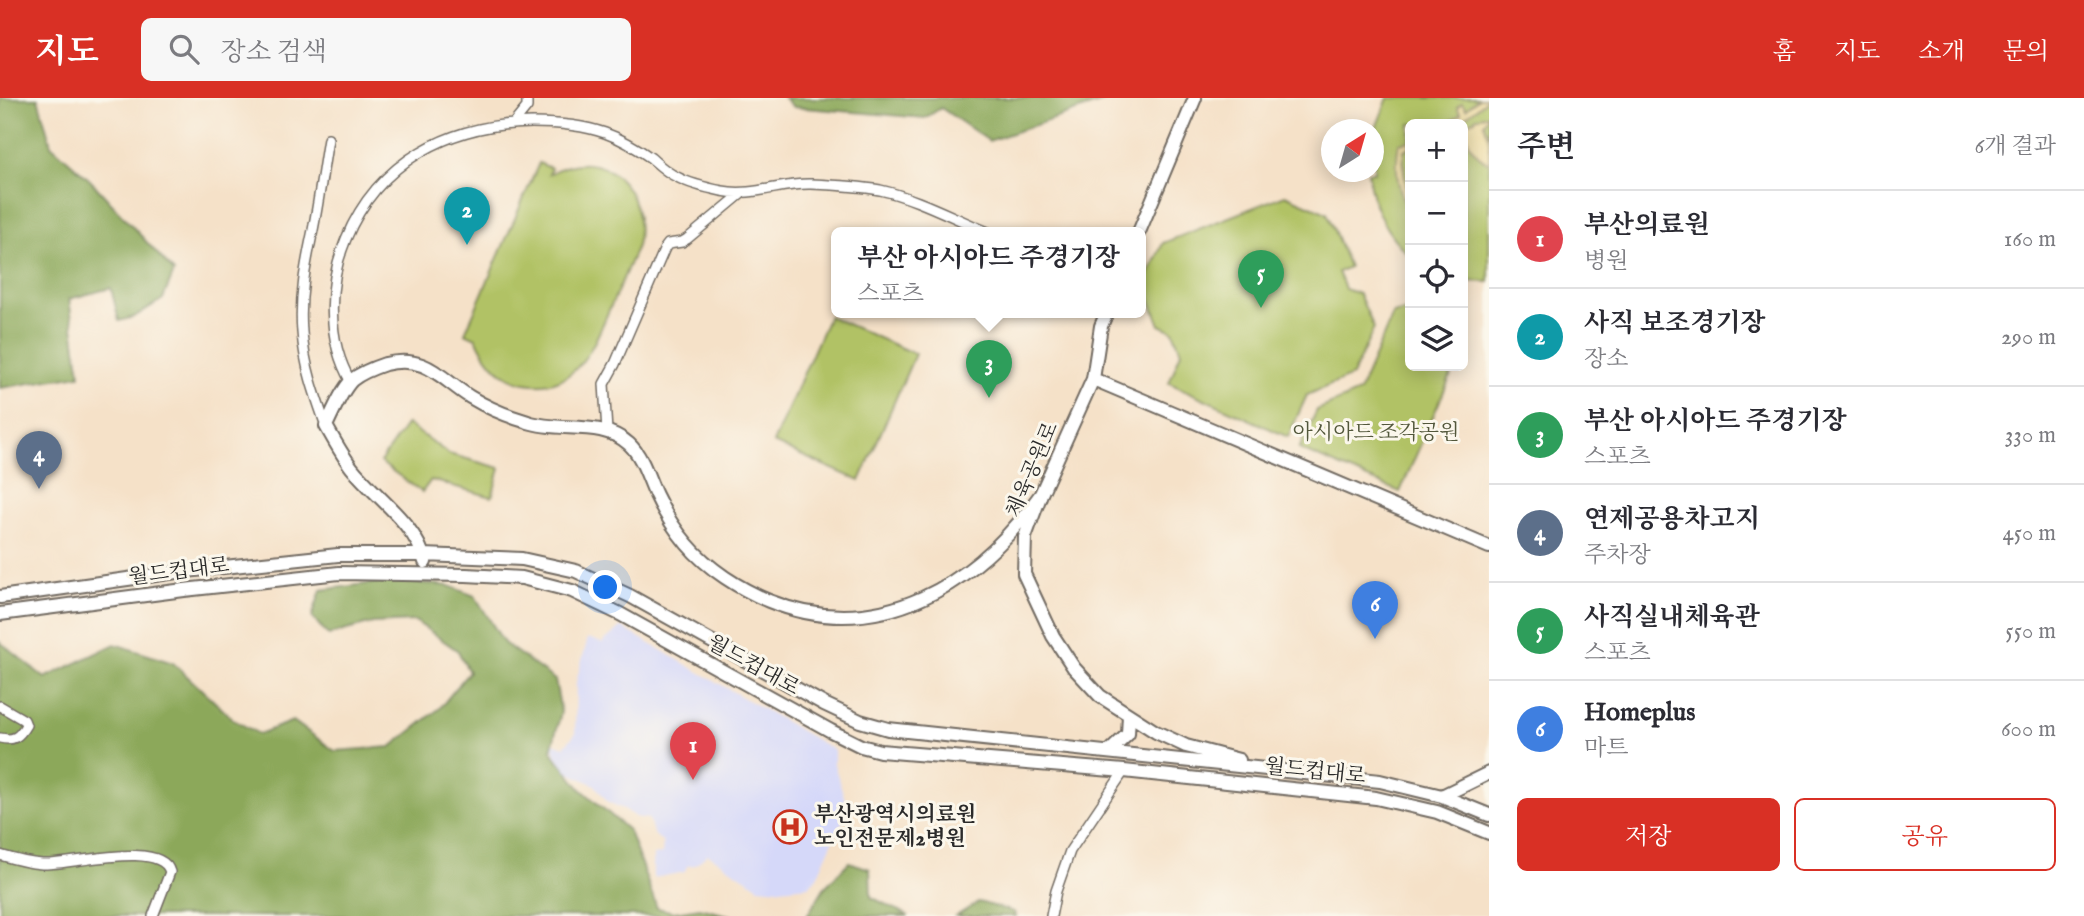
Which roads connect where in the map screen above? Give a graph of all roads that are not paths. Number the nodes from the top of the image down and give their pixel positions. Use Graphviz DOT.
graph roads {
  1 [pos="527,98"];
  2 [pos="1195,98"];
  3 [pos="514,123"];
  4 [pos="328,139"];
  5 [pos="741,194"];
  6 [pos="975,227"];
  7 [pos="1141,227"];
  8 [pos="1104,318"];
  9 [pos="1093,379"];
  10 [pos="351,382"];
  11 [pos="326,426"];
  12 [pos="607,431"];
  13 [pos="1041,494"];
  14 [pos="1489,547"];
  15 [pos="424,555"];
  16 [pos="428,574"];
  17 [pos="0,597"];
  18 [pos="0,614"];
  19 [pos="0,706"];
  20 [pos="1129,715"];
  21 [pos="0,738"];
  22 [pos="1110,751"];
  23 [pos="1266,769"];
  24 [pos="1124,771"];
  25 [pos="1489,773"];
  26 [pos="1442,796"];
  27 [pos="1489,815"];
  28 [pos="1489,833"];
  29 [pos="0,855"];
  30 [pos="153,916"];
  31 [pos="1051,916"];
  1 -- 3 [label="street"];
  2 -- 7 [label="main road"];
  3 -- 5 [label="street"];
  3 -- 10 [label="street"];
  4 -- 11 [label="street"];
  5 -- 6 [label="street"];
  5 -- 12 [label="street"];
  8 -- 9 [label="main road, 체육공원로"];
  9 -- 13 [label="main road, 체육공원로"];
  9 -- 14 [label="main road"];
  10 -- 11 [label="main road"];
  10 -- 12 [label="main road"];
  11 -- 15 [label="main road"];
  12 -- 13 [label="main road"];
  13 -- 20 [label="main road, 체육공원로"];
  15 -- 16 [label="main road"];
  15 -- 17 [label="main road, 월드컵대로"];
  15 -- 22 [label="main road, 월드컵대로"];
  16 -- 18 [label="main road, 월드컵대로"];
  16 -- 24 [label="main road, 월드컵대로"];
  19 -- 21 [label="street"];
  20 -- 22 [label="main road"];
  20 -- 23 [label="main road, 체육공원로"];
  22 -- 23 [label="main road, 월드컵대로"];
  23 -- 26 [label="main road, 월드컵대로"];
  24 -- 28 [label="main road, 월드컵대로"];
  24 -- 31 [label="street"];
  25 -- 26 [label="main road"];
  26 -- 27 [label="main road, 월드컵대로"];
  29 -- 30 [label="street"];
}
